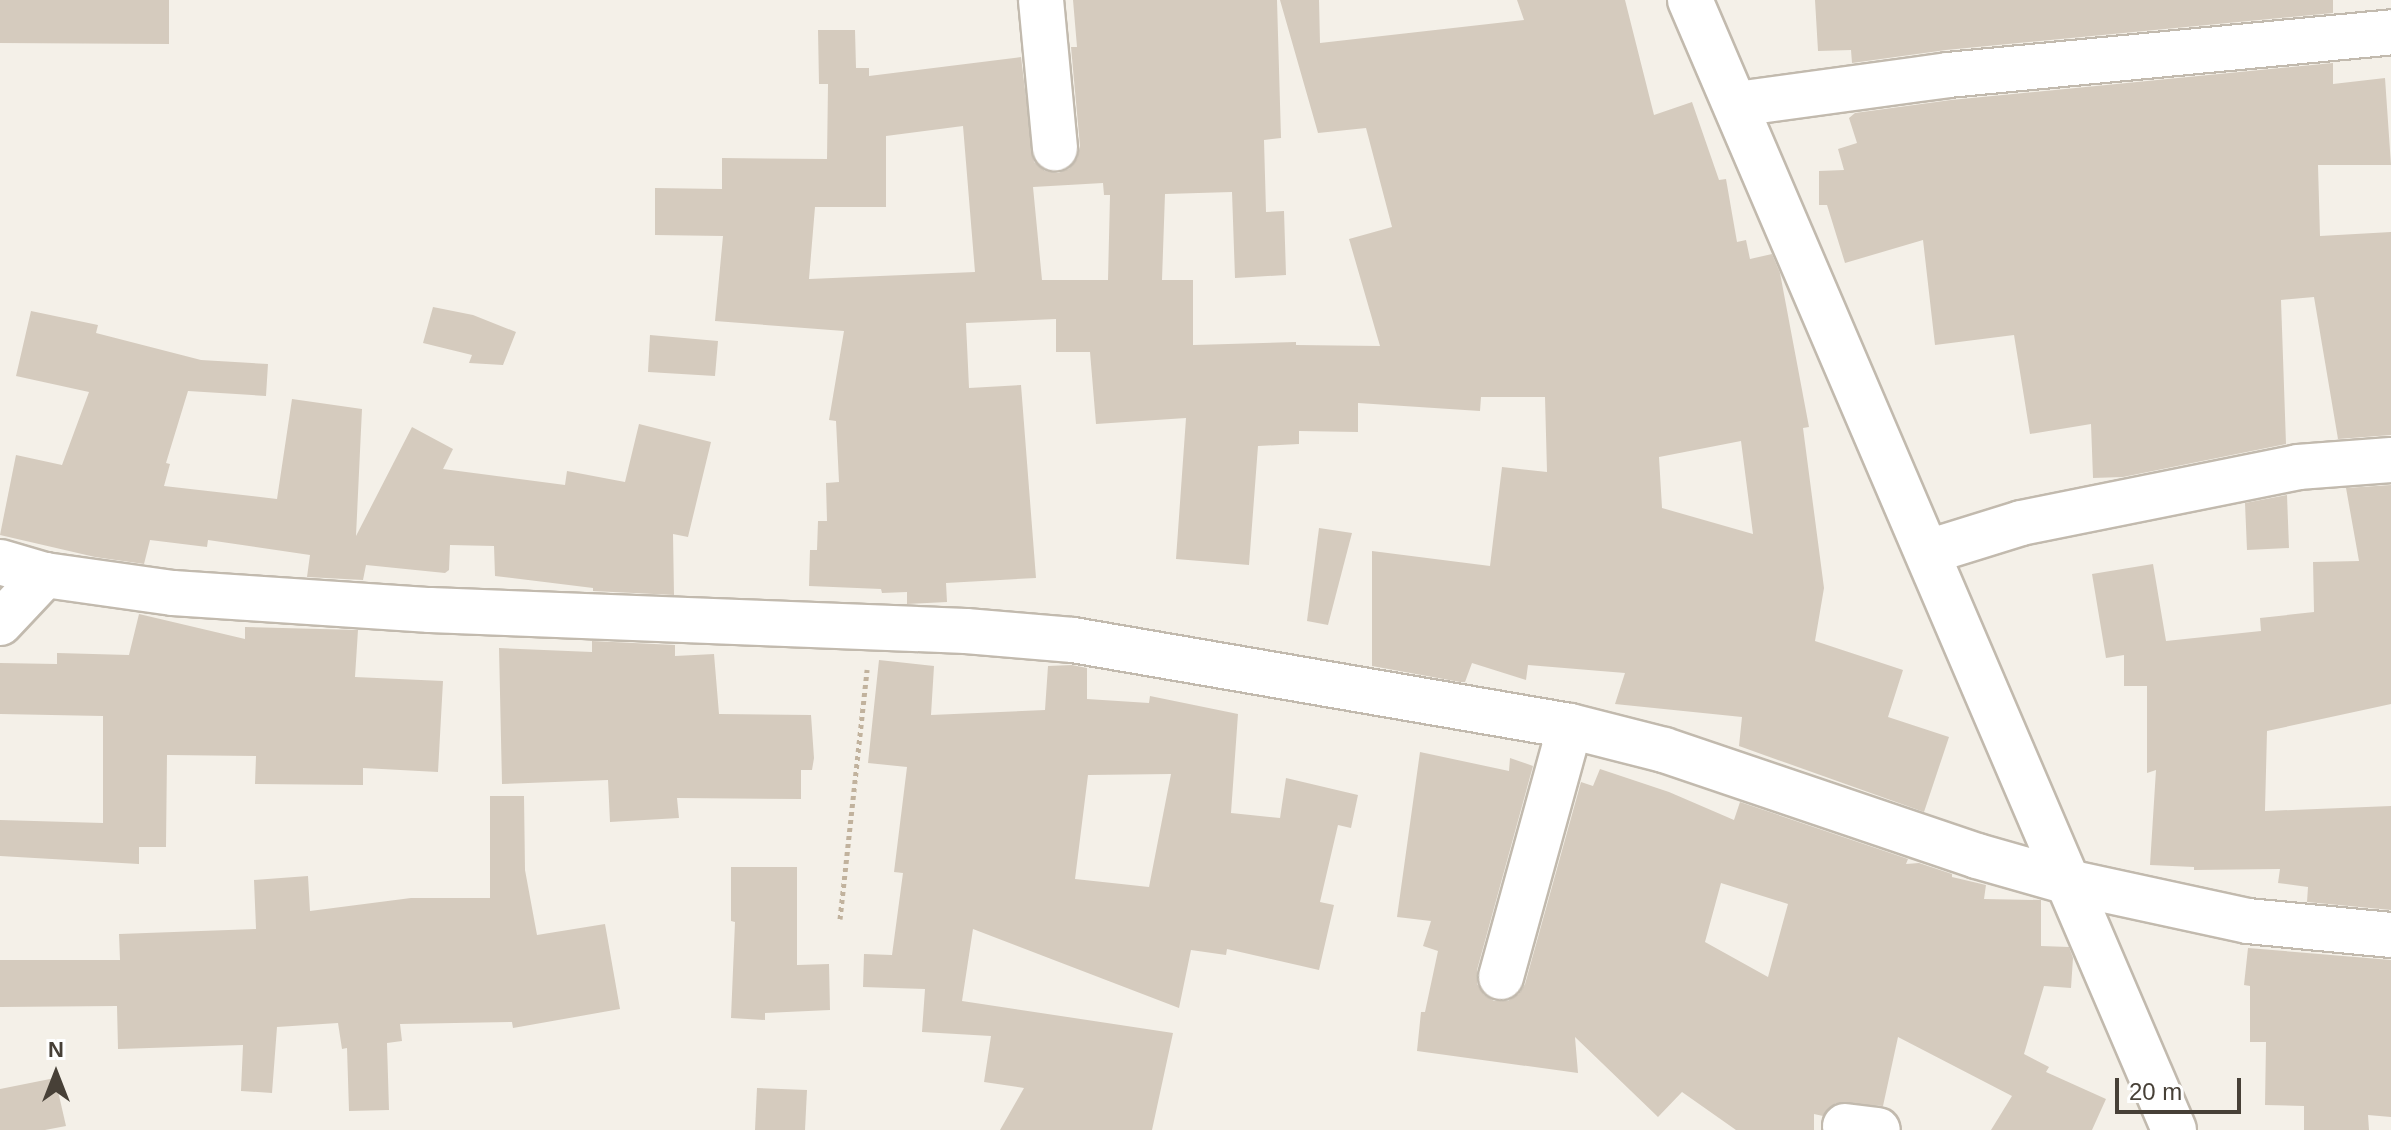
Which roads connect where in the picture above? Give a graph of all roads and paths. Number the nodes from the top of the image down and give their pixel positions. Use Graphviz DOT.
graph roads {
  1 [pos="1041,0"];
  2 [pos="1690,0"];
  3 [pos="2391,32"];
  4 [pos="1737,104"];
  5 [pos="1055,148"];
  6 [pos="2391,460"];
  7 [pos="1928,552"];
  8 [pos="0,562"];
  9 [pos="45,575"];
  10 [pos="0,623"];
  11 [pos="872,629"];
  12 [pos="1570,726"];
  13 [pos="2068,882"];
  14 [pos="840,919"];
  15 [pos="2391,935"];
  16 [pos="1501,977"];
  17 [pos="2159,1124"];
  1 -- 5 [label="street"];
  2 -- 4 [label="street"];
  3 -- 4 [label="street"];
  4 -- 7 [label="street"];
  6 -- 7 [label="street"];
  7 -- 13 [label="street"];
  8 -- 9 [label="street"];
  9 -- 10 [label="street"];
  9 -- 11 [label="street"];
  11 -- 12 [label="street"];
  11 -- 14 [label="path"];
  12 -- 13 [label="street"];
  12 -- 16 [label="street"];
  13 -- 15 [label="street"];
  13 -- 17 [label="street"];
}
